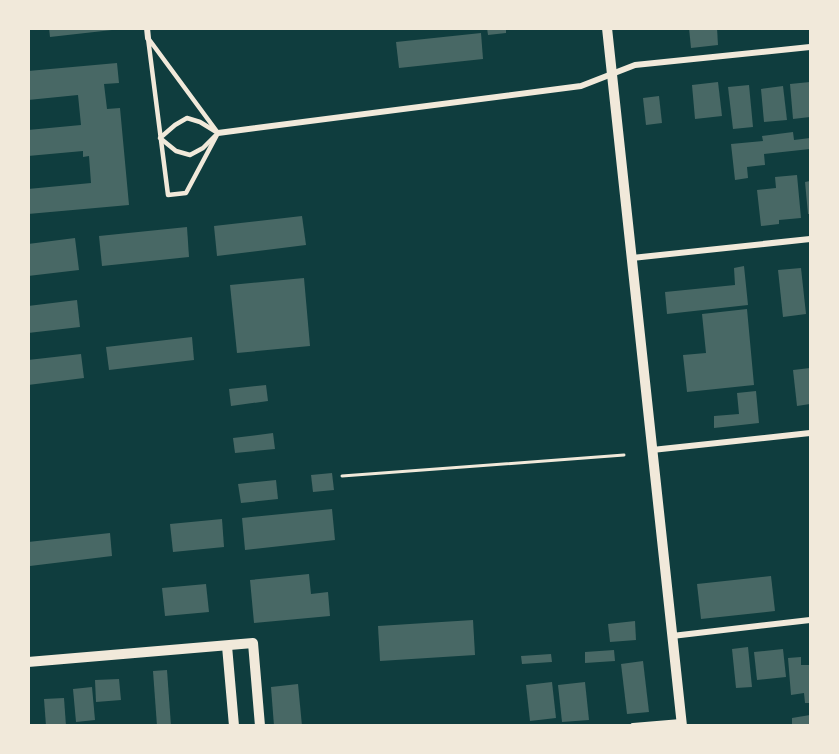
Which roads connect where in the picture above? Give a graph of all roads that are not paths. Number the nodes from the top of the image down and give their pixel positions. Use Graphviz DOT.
graph roads {
  1 [pos="147,28"];
  2 [pos="607,28"];
  3 [pos="148,38"];
  4 [pos="810,47"];
  5 [pos="612,75"];
  6 [pos="218,133"];
  7 [pos="160,138"];
  8 [pos="810,239"];
  9 [pos="632,258"];
  10 [pos="810,433"];
  11 [pos="652,450"];
  12 [pos="810,620"];
  13 [pos="672,636"];
  14 [pos="227,646"];
  15 [pos="28,662"];
  16 [pos="681,724"];
  17 [pos="234,726"];
  18 [pos="260,726"];
  19 [pos="633,726"];
  1 -- 3 [label="street"];
  2 -- 5 [label="street"];
  3 -- 6 [label="lane"];
  3 -- 7 [label="lane"];
  4 -- 5 [label="street"];
  5 -- 6 [label="street"];
  5 -- 9 [label="street"];
  6 -- 7 [label="lane"];
  6 -- 7 [label="lane"];
  6 -- 7 [label="lane"];
  8 -- 9 [label="street"];
  9 -- 11 [label="street"];
  10 -- 11 [label="street"];
  11 -- 13 [label="street"];
  12 -- 13 [label="street"];
  13 -- 16 [label="street"];
  14 -- 15 [label="street"];
  14 -- 17 [label="street"];
  14 -- 18 [label="street"];
  16 -- 19 [label="street"];
}
